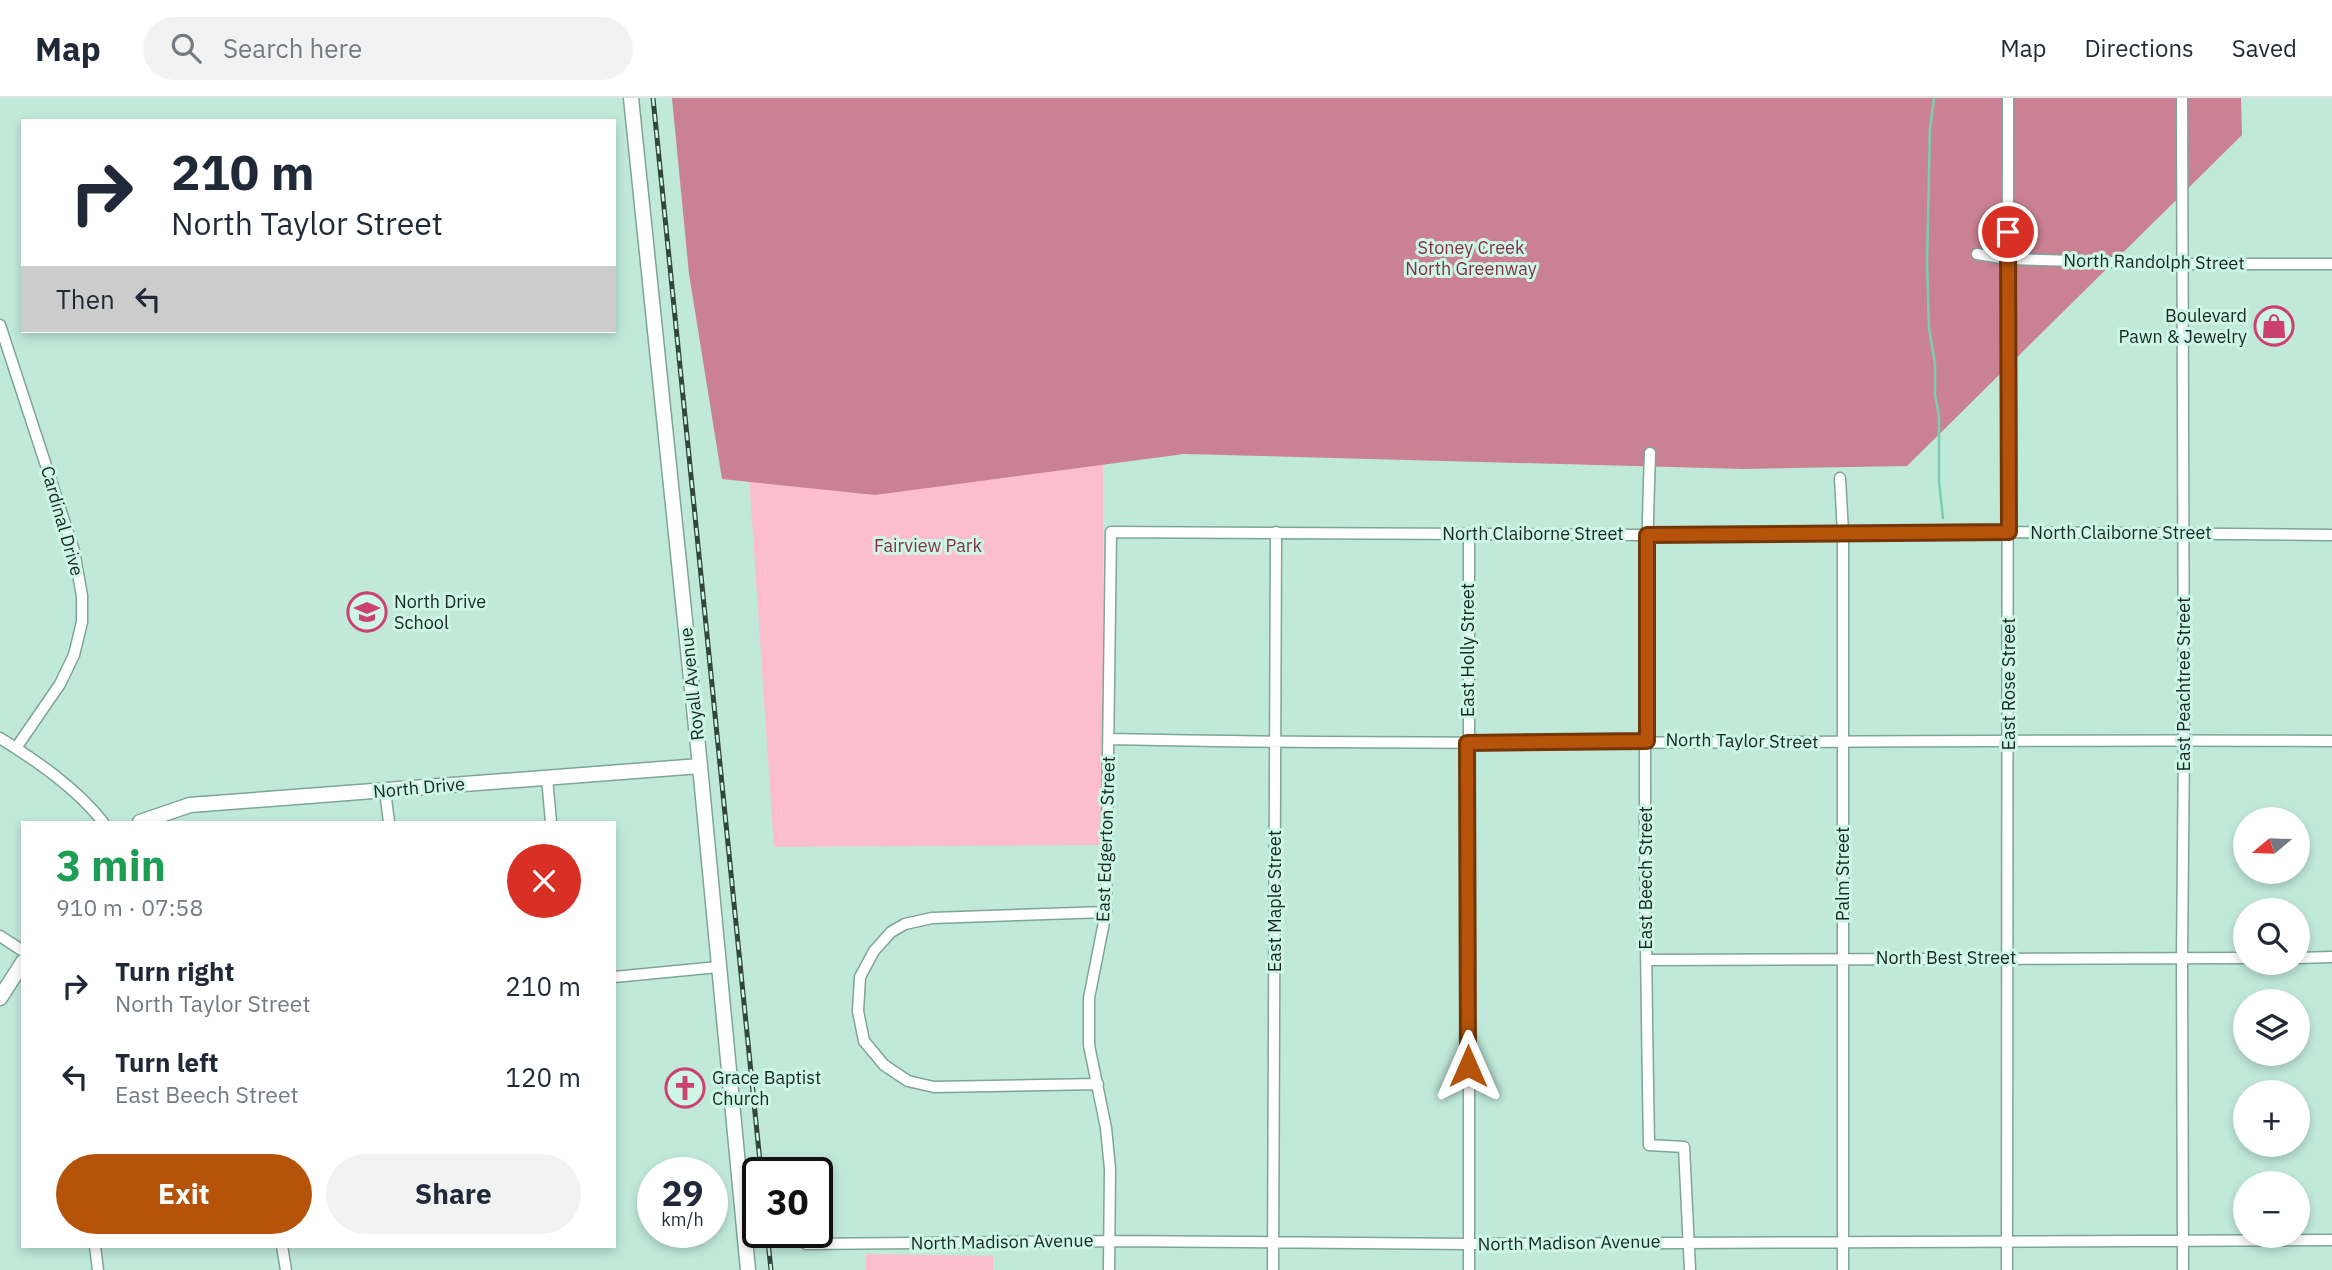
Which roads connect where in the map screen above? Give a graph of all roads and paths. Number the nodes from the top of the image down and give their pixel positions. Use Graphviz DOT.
graph roads {
  1 [pos="631,98"];
  2 [pos="2008,98"];
  3 [pos="2182,98"];
  4 [pos="1977,254"];
  5 [pos="2008,259"];
  6 [pos="2181,264"];
  7 [pos="2332,264"];
  8 [pos="0,325"];
  9 [pos="1650,453"];
  10 [pos="1840,478"];
  11 [pos="1111,532"];
  12 [pos="1276,532"];
  13 [pos="2009,532"];
  14 [pos="1843,533"];
  15 [pos="2184,533"];
  16 [pos="1469,534"];
  17 [pos="1647,535"];
  18 [pos="2332,535"];
  19 [pos="0,738"];
  20 [pos="1109,739"];
  21 [pos="2185,740"];
  22 [pos="1647,741"];
  23 [pos="2332,741"];
  24 [pos="1843,742"];
  25 [pos="2008,742"];
  26 [pos="1275,743"];
  27 [pos="1467,743"];
  28 [pos="16,748"];
  29 [pos="700,766"];
  30 [pos="547,778"];
  31 [pos="385,791"];
  32 [pos="102,821"];
  33 [pos="143,821"];
  34 [pos="389,821"];
  35 [pos="551,821"];
  36 [pos="1106,912"];
  37 [pos="0,936"];
  38 [pos="21,950"];
  39 [pos="2332,957"];
  40 [pos="2007,958"];
  41 [pos="2233,958"];
  42 [pos="2310,958"];
  43 [pos="1843,959"];
  44 [pos="2182,959"];
  45 [pos="1646,960"];
  46 [pos="21,965"];
  47 [pos="718,967"];
  48 [pos="616,977"];
  49 [pos="0,998"];
  50 [pos="1098,1084"];
  51 [pos="2007,1240"];
  52 [pos="2332,1240"];
  53 [pos="1109,1241"];
  54 [pos="1273,1241"];
  55 [pos="1690,1241"];
  56 [pos="2184,1241"];
  57 [pos="1843,1242"];
  58 [pos="833,1244"];
  59 [pos="1469,1244"];
  60 [pos="95,1248"];
  61 [pos="282,1248"];
  62 [pos="98,1270"];
  63 [pos="286,1270"];
  64 [pos="748,1270"];
  65 [pos="1109,1270"];
  66 [pos="1273,1270"];
  67 [pos="1469,1270"];
  68 [pos="1690,1270"];
  69 [pos="1843,1270"];
  70 [pos="2007,1270"];
  71 [pos="2183,1270"];
  1 -- 29 [label="street, Royall Avenue"];
  2 -- 5 [label="street, East Rose Street"];
  3 -- 6 [label="street, East Peachtree Street"];
  4 -- 5 [label="street, North Randolph Street"];
  5 -- 6 [label="street, North Randolph Street"];
  5 -- 13 [label="street, East Rose Street"];
  6 -- 7 [label="street, North Randolph Street"];
  6 -- 15 [label="street, East Peachtree Street"];
  8 -- 28 [label="street, Cardinal Drive"];
  9 -- 17 [label="street, East Beech Street"];
  10 -- 14 [label="street, Palm Street"];
  11 -- 12 [label="street, North Claiborne Street"];
  11 -- 20 [label="street, East Edgerton Street"];
  12 -- 16 [label="street, North Claiborne Street"];
  12 -- 26 [label="street, East Maple Street"];
  13 -- 14 [label="street, North Claiborne Street"];
  13 -- 15 [label="street, North Claiborne Street"];
  13 -- 25 [label="street, East Rose Street"];
  14 -- 17 [label="street, North Claiborne Street"];
  14 -- 24 [label="street, Palm Street"];
  15 -- 18 [label="street, North Claiborne Street"];
  15 -- 21 [label="street, East Peachtree Street"];
  16 -- 17 [label="street, North Claiborne Street"];
  16 -- 27 [label="street, East Holly Street"];
  17 -- 22 [label="street, East Beech Street"];
  19 -- 28 [label="street"];
  20 -- 26 [label="street, North Taylor Street"];
  20 -- 36 [label="street, East Edgerton Street"];
  21 -- 23 [label="street, North Taylor Street"];
  21 -- 25 [label="street, North Taylor Street"];
  21 -- 44 [label="street, East Peachtree Street"];
  22 -- 24 [label="street, North Taylor Street"];
  22 -- 27 [label="street, North Taylor Street"];
  22 -- 45 [label="street, East Beech Street"];
  24 -- 25 [label="street, North Taylor Street"];
  24 -- 43 [label="street, Palm Street"];
  25 -- 40 [label="street, East Rose Street"];
  26 -- 27 [label="street, North Taylor Street"];
  26 -- 54 [label="street, East Maple Street"];
  27 -- 59 [label="street, East Holly Street"];
  28 -- 32 [label="street"];
  29 -- 30 [label="street, North Drive"];
  29 -- 47 [label="street, Royall Avenue"];
  30 -- 31 [label="street, North Drive"];
  30 -- 35 [label="street"];
  31 -- 33 [label="street, North Drive"];
  31 -- 34 [label="street"];
  36 -- 50 [label="street, East Edgerton Street"];
  36 -- 50 [label="street"];
  37 -- 38 [label="street"];
  39 -- 42 [label="street"];
  40 -- 43 [label="street, North Best Street"];
  40 -- 44 [label="street, North Best Street"];
  40 -- 51 [label="street, East Rose Street"];
  41 -- 44 [label="street, North Best Street"];
  43 -- 45 [label="street, North Best Street"];
  43 -- 57 [label="street, Palm Street"];
  44 -- 56 [label="street, East Peachtree Street"];
  45 -- 55 [label="street, East Beech Street"];
  46 -- 49 [label="street"];
  47 -- 48 [label="street"];
  47 -- 64 [label="street, Royall Avenue"];
  50 -- 53 [label="street, East Edgerton Street"];
  51 -- 56 [label="street, North Madison Avenue"];
  51 -- 57 [label="street, North Madison Avenue"];
  51 -- 70 [label="street, East Rose Street"];
  52 -- 56 [label="street, North Madison Avenue"];
  53 -- 54 [label="street, North Madison Avenue"];
  53 -- 58 [label="street, North Madison Avenue"];
  53 -- 65 [label="street, East Edgerton Street"];
  54 -- 59 [label="street, North Madison Avenue"];
  54 -- 66 [label="street, East Maple Street"];
  55 -- 57 [label="street, North Madison Avenue"];
  55 -- 59 [label="street, North Madison Avenue"];
  55 -- 68 [label="street, East Beech Street"];
  56 -- 71 [label="street, East Peachtree Street"];
  57 -- 69 [label="street, Palm Street"];
  59 -- 67 [label="street, East Holly Street"];
  60 -- 62 [label="street"];
  61 -- 63 [label="street"];
}
